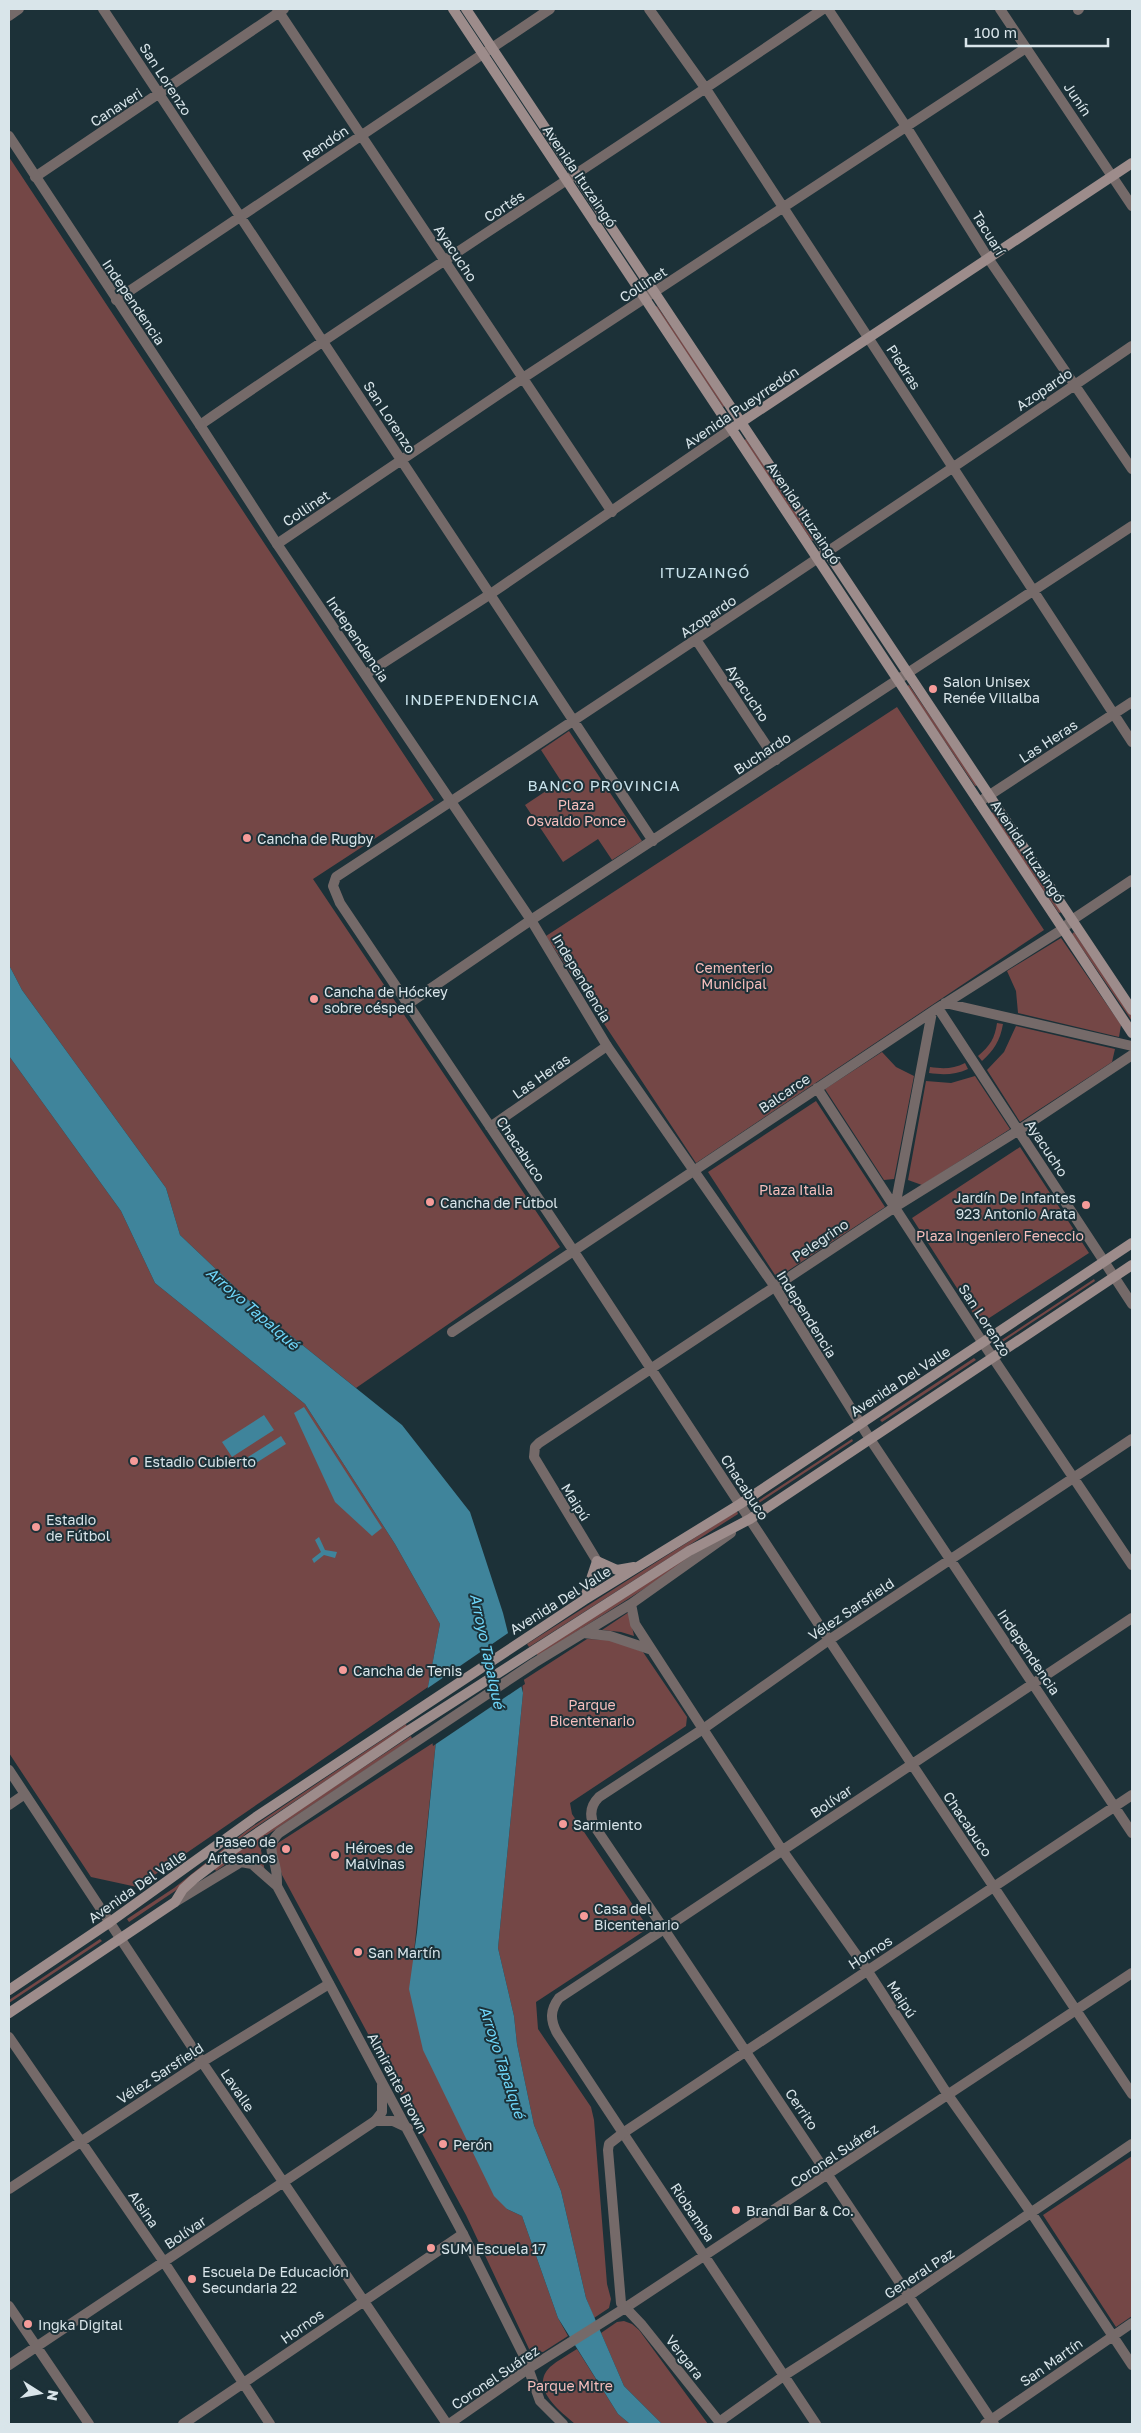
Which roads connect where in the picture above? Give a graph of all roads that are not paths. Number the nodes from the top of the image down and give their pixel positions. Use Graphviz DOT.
graph roads {
  1 [pos="19,9"];
  2 [pos="103,9"];
  3 [pos="453,9"];
  4 [pos="466,9"];
  5 [pos="550,9"];
  6 [pos="650,9"];
  7 [pos="823,9"];
  8 [pos="828,9"];
  9 [pos="1000,9"];
  10 [pos="281,10"];
  11 [pos="9,16"];
  12 [pos="491,48"];
  13 [pos="1026,48"];
  14 [pos="482,54"];
  15 [pos="706,89"];
  16 [pos="160,95"];
  17 [pos="907,128"];
  18 [pos="361,135"];
  19 [pos="9,136"];
  20 [pos="1132,163"];
  21 [pos="576,175"];
  22 [pos="1113,175"];
  23 [pos="35,177"];
  24 [pos="567,181"];
  25 [pos="1132,206"];
  26 [pos="782,208"];
  27 [pos="240,218"];
  28 [pos="988,258"];
  29 [pos="445,261"];
  30 [pos="655,294"];
  31 [pos="116,300"];
  32 [pos="646,300"];
  33 [pos="868,338"];
  34 [pos="323,340"];
  35 [pos="1132,346"];
  36 [pos="524,378"];
  37 [pos="1075,385"];
  38 [pos="741,422"];
  39 [pos="200,425"];
  40 [pos="731,429"];
  41 [pos="402,460"];
  42 [pos="951,467"];
  43 [pos="1132,469"];
  44 [pos="612,512"];
  45 [pos="1132,526"];
  46 [pos="276,544"];
  47 [pos="827,552"];
  48 [pos="818,559"];
  49 [pos="1033,590"];
  50 [pos="489,595"];
  51 [pos="697,640"];
  52 [pos="366,674"];
  53 [pos="903,676"];
  54 [pos="1132,702"];
  55 [pos="1113,715"];
  56 [pos="574,719"];
  57 [pos="1132,742"];
  58 [pos="776,760"];
  59 [pos="989,796"];
  60 [pos="451,802"];
  61 [pos="979,802"];
  62 [pos="653,841"];
  63 [pos="1132,880"];
  64 [pos="335,894"];
  65 [pos="531,920"];
  66 [pos="1072,920"];
  67 [pos="1063,929"];
  68 [pos="408,1004"];
  69 [pos="938,1008"];
  70 [pos="1132,1010"];
  71 [pos="1132,1033"];
  72 [pos="607,1046"];
  73 [pos="1132,1046"];
  74 [pos="1132,1055"];
  75 [pos="817,1088"];
  76 [pos="490,1128"];
  77 [pos="1019,1130"];
  78 [pos="693,1171"];
  79 [pos="895,1207"];
  80 [pos="1132,1243"];
  81 [pos="573,1250"];
  82 [pos="1104,1262"];
  83 [pos="1132,1264"];
  84 [pos="1114,1277"];
  85 [pos="775,1287"];
  86 [pos="1132,1304"];
  87 [pos="452,1332"];
  88 [pos="983,1343"];
  89 [pos="993,1357"];
  90 [pos="651,1367"];
  91 [pos="860,1424"];
  92 [pos="870,1439"];
  93 [pos="1132,1439"];
  94 [pos="534,1457"];
  95 [pos="1074,1477"];
  96 [pos="740,1504"];
  97 [pos="750,1519"];
  98 [pos="951,1560"];
  99 [pos="597,1561"];
  100 [pos="1132,1565"];
  101 [pos="638,1567"];
  102 [pos="584,1600"];
  103 [pos="631,1604"];
  104 [pos="1132,1618"];
  105 [pos="583,1634"];
  106 [pos="829,1640"];
  107 [pos="649,1649"];
  108 [pos="531,1659"];
  109 [pos="1033,1684"];
  110 [pos="703,1729"];
  111 [pos="912,1764"];
  112 [pos="9,1770"];
  113 [pos="25,1794"];
  114 [pos="1132,1795"];
  115 [pos="9,1805"];
  116 [pos="1114,1806"];
  117 [pos="592,1809"];
  118 [pos="1132,1833"];
  119 [pos="782,1850"];
  120 [pos="277,1886"];
  121 [pos="994,1886"];
  122 [pos="175,1902"];
  123 [pos="110,1922"];
  124 [pos="664,1928"];
  125 [pos="121,1938"];
  126 [pos="867,1970"];
  127 [pos="1132,1973"];
  128 [pos="329,1984"];
  129 [pos="9,1990"];
  130 [pos="1077,2010"];
  131 [pos="9,2013"];
  132 [pos="551,2014"];
  133 [pos="9,2036"];
  134 [pos="746,2050"];
  135 [pos="202,2062"];
  136 [pos="382,2079"];
  137 [pos="1132,2094"];
  138 [pos="948,2095"];
  139 [pos="376,2122"];
  140 [pos="408,2129"];
  141 [pos="623,2133"];
  142 [pos="80,2141"];
  143 [pos="1132,2144"];
  144 [pos="829,2174"];
  145 [pos="283,2183"];
  146 [pos="9,2189"];
  147 [pos="1032,2214"];
  148 [pos="462,2234"];
  149 [pos="706,2256"];
  150 [pos="164,2262"];
  151 [pos="907,2297"];
  152 [pos="363,2301"];
  153 [pos="9,2306"];
  154 [pos="626,2308"];
  155 [pos="1132,2323"];
  156 [pos="1113,2336"];
  157 [pos="35,2347"];
  158 [pos="9,2365"];
  159 [pos="1132,2366"];
  160 [pos="528,2369"];
  161 [pos="785,2375"];
  162 [pos="243,2383"];
  163 [pos="720,2423"];
  164 [pos="990,2423"];
  165 [pos="89,2424"];
  166 [pos="183,2424"];
  167 [pos="270,2424"];
  168 [pos="448,2424"];
  169 [pos="563,2424"];
  170 [pos="816,2424"];
  1 -- 11 [label="street"];
  2 -- 16 [label="street, San Lorenzo"];
  3 -- 14 [label="main road, Avenida Ituzaingó"];
  4 -- 12 [label="main road, Avenida Ituzaingó"];
  5 -- 12 [label="street, Rendón"];
  6 -- 15 [label="street, Piedras"];
  7 -- 15 [label="street, Cortés"];
  8 -- 17 [label="street, Tacuarí"];
  9 -- 13 [label="street, Junín"];
  10 -- 16 [label="street, Canaveri"];
  10 -- 18 [label="street, Ayacucho"];
  12 -- 14 [label="street, Rendón"];
  12 -- 21 [label="main road, Avenida Ituzaingó"];
  13 -- 17 [label="street, Collinet"];
  13 -- 22 [label="street, Junín"];
  14 -- 18 [label="street, Rendón"];
  14 -- 24 [label="main road, Avenida Ituzaingó"];
  15 -- 21 [label="street, Cortés"];
  15 -- 26 [label="street, Piedras"];
  16 -- 23 [label="street, Canaveri"];
  16 -- 27 [label="street, San Lorenzo"];
  17 -- 26 [label="street, Collinet"];
  17 -- 28 [label="street, Tacuarí"];
  18 -- 27 [label="street, Rendón"];
  18 -- 29 [label="street, Ayacucho"];
  19 -- 23 [label="street, Independencia"];
  20 -- 22 [label="main road, Avenida Pueyrredón"];
  21 -- 24 [label="street, Cortés"];
  21 -- 30 [label="main road, Avenida Ituzaingó"];
  22 -- 25 [label="street, Junín"];
  22 -- 28 [label="main road, Avenida Pueyrredón"];
  23 -- 31 [label="street, Independencia"];
  24 -- 29 [label="street, Cortés"];
  24 -- 32 [label="main road, Avenida Ituzaingó"];
  26 -- 30 [label="street, Collinet"];
  26 -- 33 [label="street, Piedras"];
  27 -- 31 [label="street, Rendón"];
  27 -- 34 [label="street, San Lorenzo"];
  28 -- 33 [label="main road, Avenida Pueyrredón"];
  28 -- 37 [label="street, Tacuarí"];
  29 -- 34 [label="street, Cortés"];
  29 -- 36 [label="street, Ayacucho"];
  30 -- 32 [label="street, Collinet"];
  30 -- 38 [label="main road, Avenida Ituzaingó"];
  31 -- 39 [label="street, Independencia"];
  32 -- 36 [label="street, Collinet"];
  32 -- 40 [label="main road, Avenida Ituzaingó"];
  33 -- 38 [label="main road, Avenida Pueyrredón"];
  33 -- 42 [label="street, Piedras"];
  34 -- 39 [label="street, Cortés"];
  34 -- 41 [label="street, San Lorenzo"];
  35 -- 37 [label="street, Azopardo"];
  36 -- 41 [label="street, Collinet"];
  36 -- 44 [label="street, Ayacucho"];
  37 -- 42 [label="street, Azopardo"];
  37 -- 43 [label="street, Tacuarí"];
  38 -- 40 [label="main road, Avenida Pueyrredón"];
  38 -- 47 [label="main road, Avenida Ituzaingó"];
  39 -- 46 [label="street, Independencia"];
  40 -- 44 [label="street, Avenida Pueyrredón"];
  40 -- 48 [label="main road, Avenida Ituzaingó"];
  41 -- 46 [label="street, Collinet"];
  41 -- 50 [label="street, San Lorenzo"];
  42 -- 47 [label="street, Azopardo"];
  42 -- 49 [label="street, Piedras"];
  44 -- 50 [label="street, Avenida Pueyrredón"];
  45 -- 49 [label="street, Buchardo"];
  46 -- 52 [label="street, Independencia"];
  47 -- 48 [label="street, Azopardo"];
  47 -- 53 [label="main road, Avenida Ituzaingó"];
  48 -- 51 [label="street, Azopardo"];
  48 -- 53 [label="main road, Avenida Ituzaingó"];
  49 -- 53 [label="street, Buchardo"];
  49 -- 55 [label="street, Piedras"];
  50 -- 52 [label="street, Avenida Pueyrredón"];
  50 -- 56 [label="street, San Lorenzo"];
  51 -- 56 [label="street, Azopardo"];
  51 -- 58 [label="street, Ayacucho"];
  52 -- 60 [label="street, Independencia"];
  53 -- 58 [label="street, Buchardo"];
  53 -- 59 [label="main road, Avenida Ituzaingó"];
  53 -- 61 [label="main road, Avenida Ituzaingó"];
  54 -- 55 [label="street, Las Heras"];
  55 -- 57 [label="street, Piedras"];
  55 -- 59 [label="street, Las Heras"];
  56 -- 60 [label="street, Azopardo"];
  56 -- 62 [label="street, San Lorenzo"];
  58 -- 62 [label="street, Buchardo"];
  59 -- 61 [label="street, Las Heras"];
  59 -- 66 [label="main road, Avenida Ituzaingó"];
  60 -- 64 [label="street, Azopardo"];
  60 -- 65 [label="street, Independencia"];
  61 -- 67 [label="main road, Avenida Ituzaingó"];
  62 -- 65 [label="street, Buchardo"];
  63 -- 66 [label="street, Balcarce"];
  64 -- 68 [label="street, Chacabuco"];
  65 -- 68 [label="street, Buchardo"];
  65 -- 72 [label="street, Independencia"];
  66 -- 67 [label="street, Balcarce"];
  66 -- 70 [label="main road, Avenida Ituzaingó"];
  67 -- 69 [label="street, Balcarce"];
  67 -- 71 [label="main road, Avenida Ituzaingó"];
  68 -- 76 [label="street, Chacabuco"];
  69 -- 73 [label="street"];
  69 -- 75 [label="street, Balcarce"];
  69 -- 77 [label="street, Ayacucho"];
  69 -- 79 [label="street"];
  72 -- 76 [label="street, Las Heras"];
  72 -- 78 [label="street, Independencia"];
  74 -- 77 [label="street, Pelegrino"];
  75 -- 78 [label="street, Balcarce"];
  75 -- 79 [label="street, San Lorenzo"];
  76 -- 81 [label="street, Chacabuco"];
  77 -- 79 [label="street, Pelegrino"];
  77 -- 82 [label="street, Ayacucho"];
  78 -- 81 [label="street, Balcarce"];
  78 -- 85 [label="street, Independencia"];
  79 -- 85 [label="street, Pelegrino"];
  79 -- 88 [label="street, San Lorenzo"];
  80 -- 82 [label="main road, Avenida Del Valle"];
  81 -- 87 [label="street, Balcarce"];
  81 -- 90 [label="street, Chacabuco"];
  82 -- 84 [label="street, Ayacucho"];
  82 -- 88 [label="main road, Avenida Del Valle"];
  83 -- 84 [label="main road, Avenida Del Valle"];
  84 -- 86 [label="street, Ayacucho"];
  84 -- 89 [label="main road, Avenida Del Valle"];
  85 -- 90 [label="street, Pelegrino"];
  85 -- 91 [label="street, Independencia"];
  88 -- 89 [label="street, San Lorenzo"];
  88 -- 91 [label="main road, Avenida Del Valle"];
  89 -- 92 [label="main road, Avenida Del Valle"];
  89 -- 95 [label="street, San Lorenzo"];
  90 -- 94 [label="street, Pelegrino"];
  90 -- 96 [label="street, Chacabuco"];
  91 -- 92 [label="street, Independencia"];
  91 -- 96 [label="main road, Avenida Del Valle"];
  92 -- 97 [label="main road, Avenida Del Valle"];
  92 -- 98 [label="street, Independencia"];
  93 -- 95 [label="street, Vélez Sarsfield"];
  94 -- 99 [label="street, Maipú"];
  95 -- 98 [label="street, Vélez Sarsfield"];
  95 -- 100 [label="street, San Lorenzo"];
  96 -- 97 [label="street, Chacabuco"];
  96 -- 101 [label="main road, Avenida Del Valle"];
  97 -- 103 [label="street, Avenida Del Valle"];
  97 -- 106 [label="street, Chacabuco"];
  97 -- 108 [label="main road, Avenida Del Valle"];
  98 -- 106 [label="street, Vélez Sarsfield"];
  98 -- 109 [label="street, Independencia"];
  99 -- 101 [label="main road"];
  99 -- 102 [label="main road"];
  101 -- 102 [label="main road, Avenida Del Valle"];
  102 -- 123 [label="main road, Avenida Del Valle"];
  103 -- 105 [label="street, Avenida Del Valle"];
  103 -- 107 [label="street, Maipú"];
  104 -- 109 [label="street, Bolívar"];
  105 -- 107 [label="street"];
  105 -- 108 [label="street, Avenida Del Valle"];
  106 -- 110 [label="street, Vélez Sarsfield"];
  106 -- 111 [label="street, Chacabuco"];
  107 -- 110 [label="street, Maipú"];
  108 -- 120 [label="street, Avenida Del Valle"];
  108 -- 122 [label="main road, Avenida Del Valle"];
  109 -- 111 [label="street, Bolívar"];
  109 -- 116 [label="street, Independencia"];
  110 -- 117 [label="street, Vélez Sarsfield"];
  110 -- 119 [label="street, Maipú"];
  111 -- 119 [label="street, Bolívar"];
  111 -- 121 [label="street, Chacabuco"];
  112 -- 113 [label="street, Lavalle"];
  113 -- 115 [label="street"];
  113 -- 123 [label="street, Lavalle"];
  114 -- 116 [label="street, Hornos"];
  116 -- 118 [label="street, Independencia"];
  116 -- 121 [label="street, Hornos"];
  117 -- 124 [label="street, Cerrito"];
  119 -- 124 [label="street, Bolívar"];
  119 -- 126 [label="street, Maipú"];
  120 -- 122 [label="street"];
  120 -- 128 [label="street, Almirante Brown"];
  121 -- 126 [label="street, Hornos"];
  121 -- 130 [label="street, Chacabuco"];
  122 -- 125 [label="main road, Avenida Del Valle"];
  123 -- 125 [label="street, Lavalle"];
  123 -- 129 [label="main road, Avenida Del Valle"];
  124 -- 132 [label="street, Bolívar"];
  124 -- 134 [label="street, Cerrito"];
  125 -- 131 [label="main road, Avenida Del Valle"];
  125 -- 135 [label="street, Lavalle"];
  126 -- 134 [label="street, Hornos"];
  126 -- 138 [label="street, Maipú"];
  127 -- 130 [label="street, Coronel Suárez"];
  128 -- 135 [label="street, Vélez Sarsfield"];
  128 -- 136 [label="street, Almirante Brown"];
  130 -- 137 [label="street, Chacabuco"];
  130 -- 138 [label="street, Coronel Suárez"];
  132 -- 141 [label="street, Riobamba"];
  133 -- 142 [label="street, Alsina"];
  134 -- 141 [label="street, Hornos"];
  134 -- 144 [label="street, Cerrito"];
  135 -- 142 [label="street, Vélez Sarsfield"];
  135 -- 145 [label="street, Lavalle"];
  136 -- 139 [label="street"];
  136 -- 140 [label="street, Almirante Brown"];
  138 -- 144 [label="street, Coronel Suárez"];
  138 -- 147 [label="street, Maipú"];
  139 -- 140 [label="street"];
  139 -- 145 [label="street, Bolívar"];
  140 -- 148 [label="street, Almirante Brown"];
  141 -- 149 [label="street, Riobamba"];
  141 -- 154 [label="street, Hornos"];
  142 -- 146 [label="street, Vélez Sarsfield"];
  142 -- 150 [label="street, Alsina"];
  143 -- 147 [label="street, General Paz"];
  144 -- 149 [label="street, Coronel Suárez"];
  144 -- 151 [label="street, Cerrito"];
  145 -- 150 [label="street, Bolívar"];
  145 -- 152 [label="street, Lavalle"];
  147 -- 151 [label="street, General Paz"];
  147 -- 156 [label="street, Maipú"];
  148 -- 152 [label="street, Hornos"];
  148 -- 160 [label="street, Almirante Brown"];
  149 -- 154 [label="street, Coronel Suárez"];
  149 -- 161 [label="street, Riobamba"];
  150 -- 157 [label="street, Bolívar"];
  150 -- 162 [label="street, Alsina"];
  151 -- 161 [label="street, General Paz"];
  151 -- 164 [label="street, Cerrito"];
  152 -- 162 [label="street, Hornos"];
  152 -- 168 [label="street, Lavalle"];
  153 -- 157 [label="street"];
  154 -- 160 [label="street, Coronel Suárez"];
  154 -- 163 [label="street, Vergara"];
  155 -- 156 [label="street, San Martín"];
  156 -- 159 [label="street, Maipú"];
  156 -- 164 [label="street, San Martín"];
  157 -- 158 [label="street, Bolívar"];
  157 -- 165 [label="street"];
  160 -- 168 [label="street, Coronel Suárez"];
  160 -- 169 [label="street, Almirante Brown"];
  161 -- 163 [label="street, General Paz"];
  161 -- 170 [label="street, Riobamba"];
  162 -- 166 [label="street, Hornos"];
  162 -- 167 [label="street, Alsina"];
}
